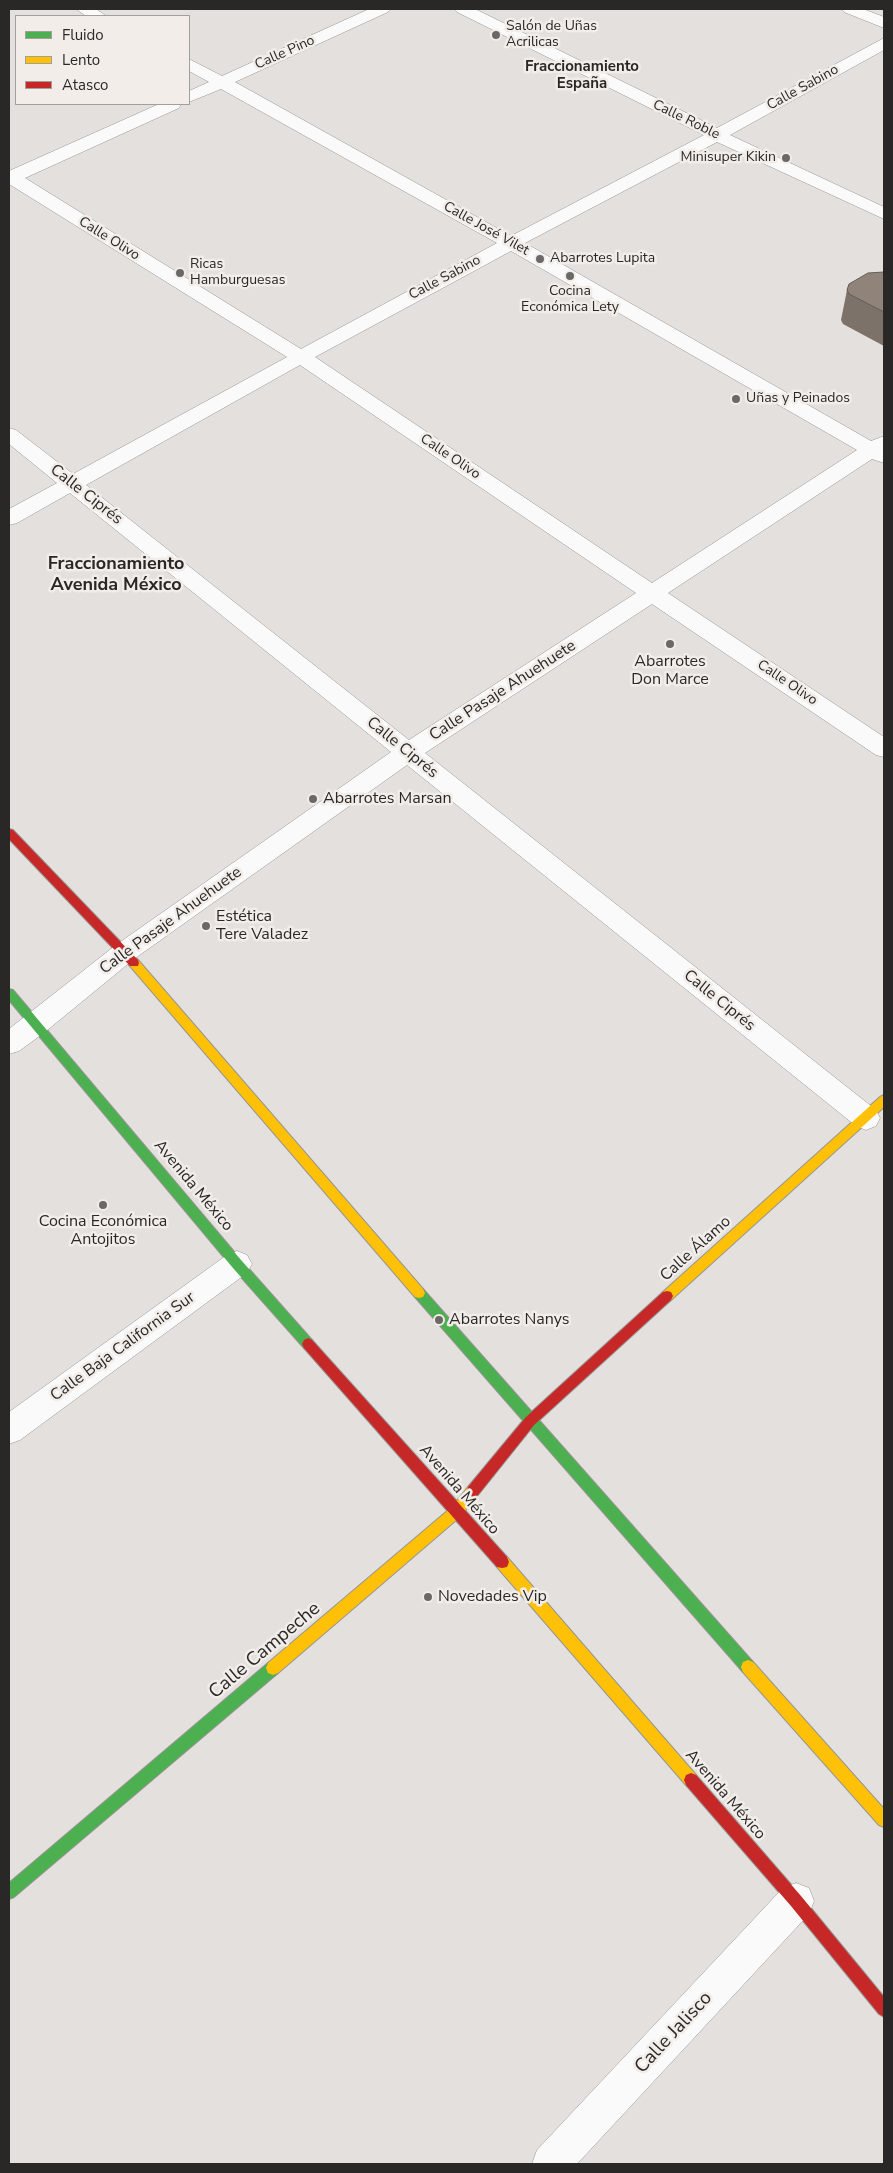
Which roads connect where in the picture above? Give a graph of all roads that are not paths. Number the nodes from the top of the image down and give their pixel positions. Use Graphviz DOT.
graph roads {
  1 [pos="84,9"];
  2 [pos="382,9"];
  3 [pos="463,9"];
  4 [pos="850,9"];
  5 [pos="96,15"];
  6 [pos="884,23"];
  7 [pos="884,42"];
  8 [pos="190,65"];
  9 [pos="222,82"];
  10 [pos="190,97"];
  11 [pos="171,105"];
  12 [pos="717,135"];
  13 [pos="10,178"];
  14 [pos="884,214"];
  15 [pos="511,243"];
  16 [pos="301,357"];
  17 [pos="9,434"];
  18 [pos="880,450"];
  19 [pos="73,484"];
  20 [pos="9,518"];
  21 [pos="655,593"];
  22 [pos="884,749"];
  23 [pos="407,753"];
  24 [pos="9,833"];
  25 [pos="125,952"];
  26 [pos="9,993"];
  27 [pos="36,1024"];
  28 [pos="9,1043"];
  29 [pos="884,1100"];
  30 [pos="866,1118"];
  31 [pos="237,1264"];
  32 [pos="530,1421"];
  33 [pos="9,1430"];
  34 [pos="457,1511"];
  35 [pos="884,1820"];
  36 [pos="9,1892"];
  37 [pos="796,1901"];
  38 [pos="884,2009"];
  39 [pos="552,2164"];
  1 -- 5 [label="street"];
  2 -- 9 [label="street, Calle Pino"];
  3 -- 12 [label="street, Calle Roble"];
  4 -- 6 [label="street"];
  7 -- 12 [label="street, Calle Sabino"];
  8 -- 9 [label="street, Calle José Vilet"];
  9 -- 10 [label="street, Calle Pino"];
  9 -- 15 [label="street, Calle José Vilet"];
  11 -- 13 [label="street"];
  12 -- 14 [label="street, Calle Roble"];
  12 -- 15 [label="street, Calle Sabino"];
  13 -- 16 [label="street, Calle Olivo"];
  15 -- 16 [label="street, Calle Sabino"];
  15 -- 18 [label="street, Calle José Vilet"];
  16 -- 19 [label="street, Calle Sabino"];
  16 -- 21 [label="street, Calle Olivo"];
  17 -- 19 [label="street, Calle Ciprés"];
  18 -- 21 [label="street, Calle Pasaje Ahuehuete"];
  19 -- 20 [label="street, Calle Sabino"];
  19 -- 23 [label="street, Calle Ciprés"];
  21 -- 22 [label="street, Calle Olivo"];
  21 -- 23 [label="street, Calle Pasaje Ahuehuete"];
  23 -- 25 [label="street, Calle Pasaje Ahuehuete"];
  23 -- 30 [label="street, Calle Ciprés"];
  24 -- 25 [label="street"];
  25 -- 27 [label="street, Calle Pasaje Ahuehuete"];
  25 -- 32 [label="street"];
  26 -- 27 [label="street, Avenida México"];
  27 -- 28 [label="street, Calle Pasaje Ahuehuete"];
  27 -- 31 [label="street, Avenida México"];
  29 -- 30 [label="street, Calle Álamo"];
  30 -- 32 [label="street, Calle Álamo"];
  31 -- 33 [label="street, Calle Baja California Sur"];
  31 -- 34 [label="street, Avenida México"];
  32 -- 34 [label="street, Calle Campeche"];
  32 -- 35 [label="street"];
  34 -- 36 [label="street, Calle Campeche"];
  34 -- 37 [label="street, Avenida México"];
  37 -- 38 [label="street, Avenida México"];
  37 -- 39 [label="street, Calle Jalisco"];
}
